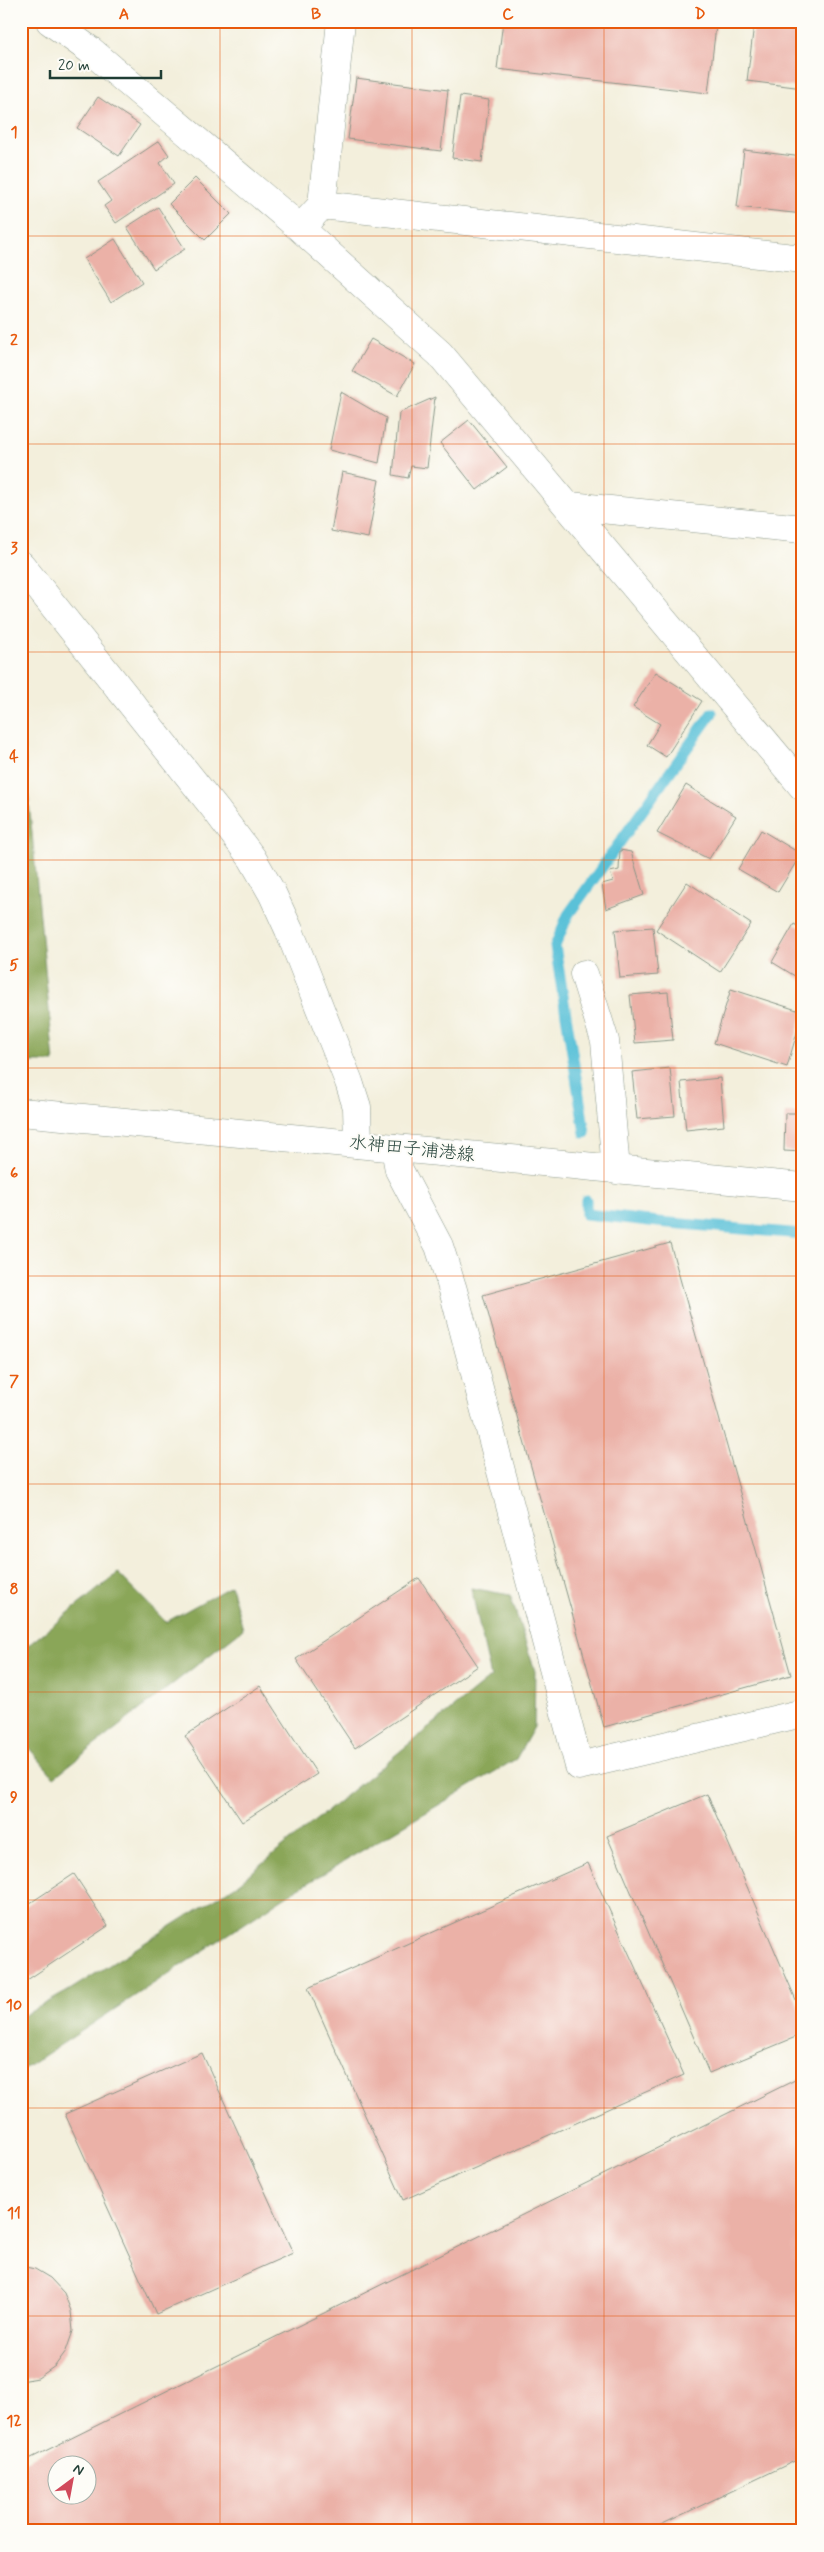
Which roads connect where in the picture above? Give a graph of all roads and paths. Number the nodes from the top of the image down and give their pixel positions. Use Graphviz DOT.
graph roads {
  1 [pos="340,21"];
  2 [pos="58,24"];
  3 [pos="322,205"];
  4 [pos="300,228"];
  5 [pos="803,259"];
  6 [pos="570,506"];
  7 [pos="803,528"];
  8 [pos="21,565"];
  9 [pos="803,787"];
  10 [pos="584,974"];
  11 [pos="21,1112"];
  12 [pos="358,1144"];
  13 [pos="395,1148"];
  14 [pos="616,1170"];
  15 [pos="803,1187"];
  16 [pos="803,1713"];
  1 -- 3 [label="street"];
  2 -- 4 [label="street"];
  3 -- 4 [label="street"];
  3 -- 5 [label="street"];
  4 -- 6 [label="street"];
  6 -- 7 [label="street"];
  6 -- 9 [label="street"];
  8 -- 12 [label="street"];
  10 -- 14 [label="street"];
  11 -- 12 [label="street, 水神田子浦港線"];
  12 -- 13 [label="street, 水神田子浦港線"];
  13 -- 14 [label="street, 水神田子浦港線"];
  13 -- 16 [label="street"];
  14 -- 15 [label="street, 水神田子浦港線"];
}
